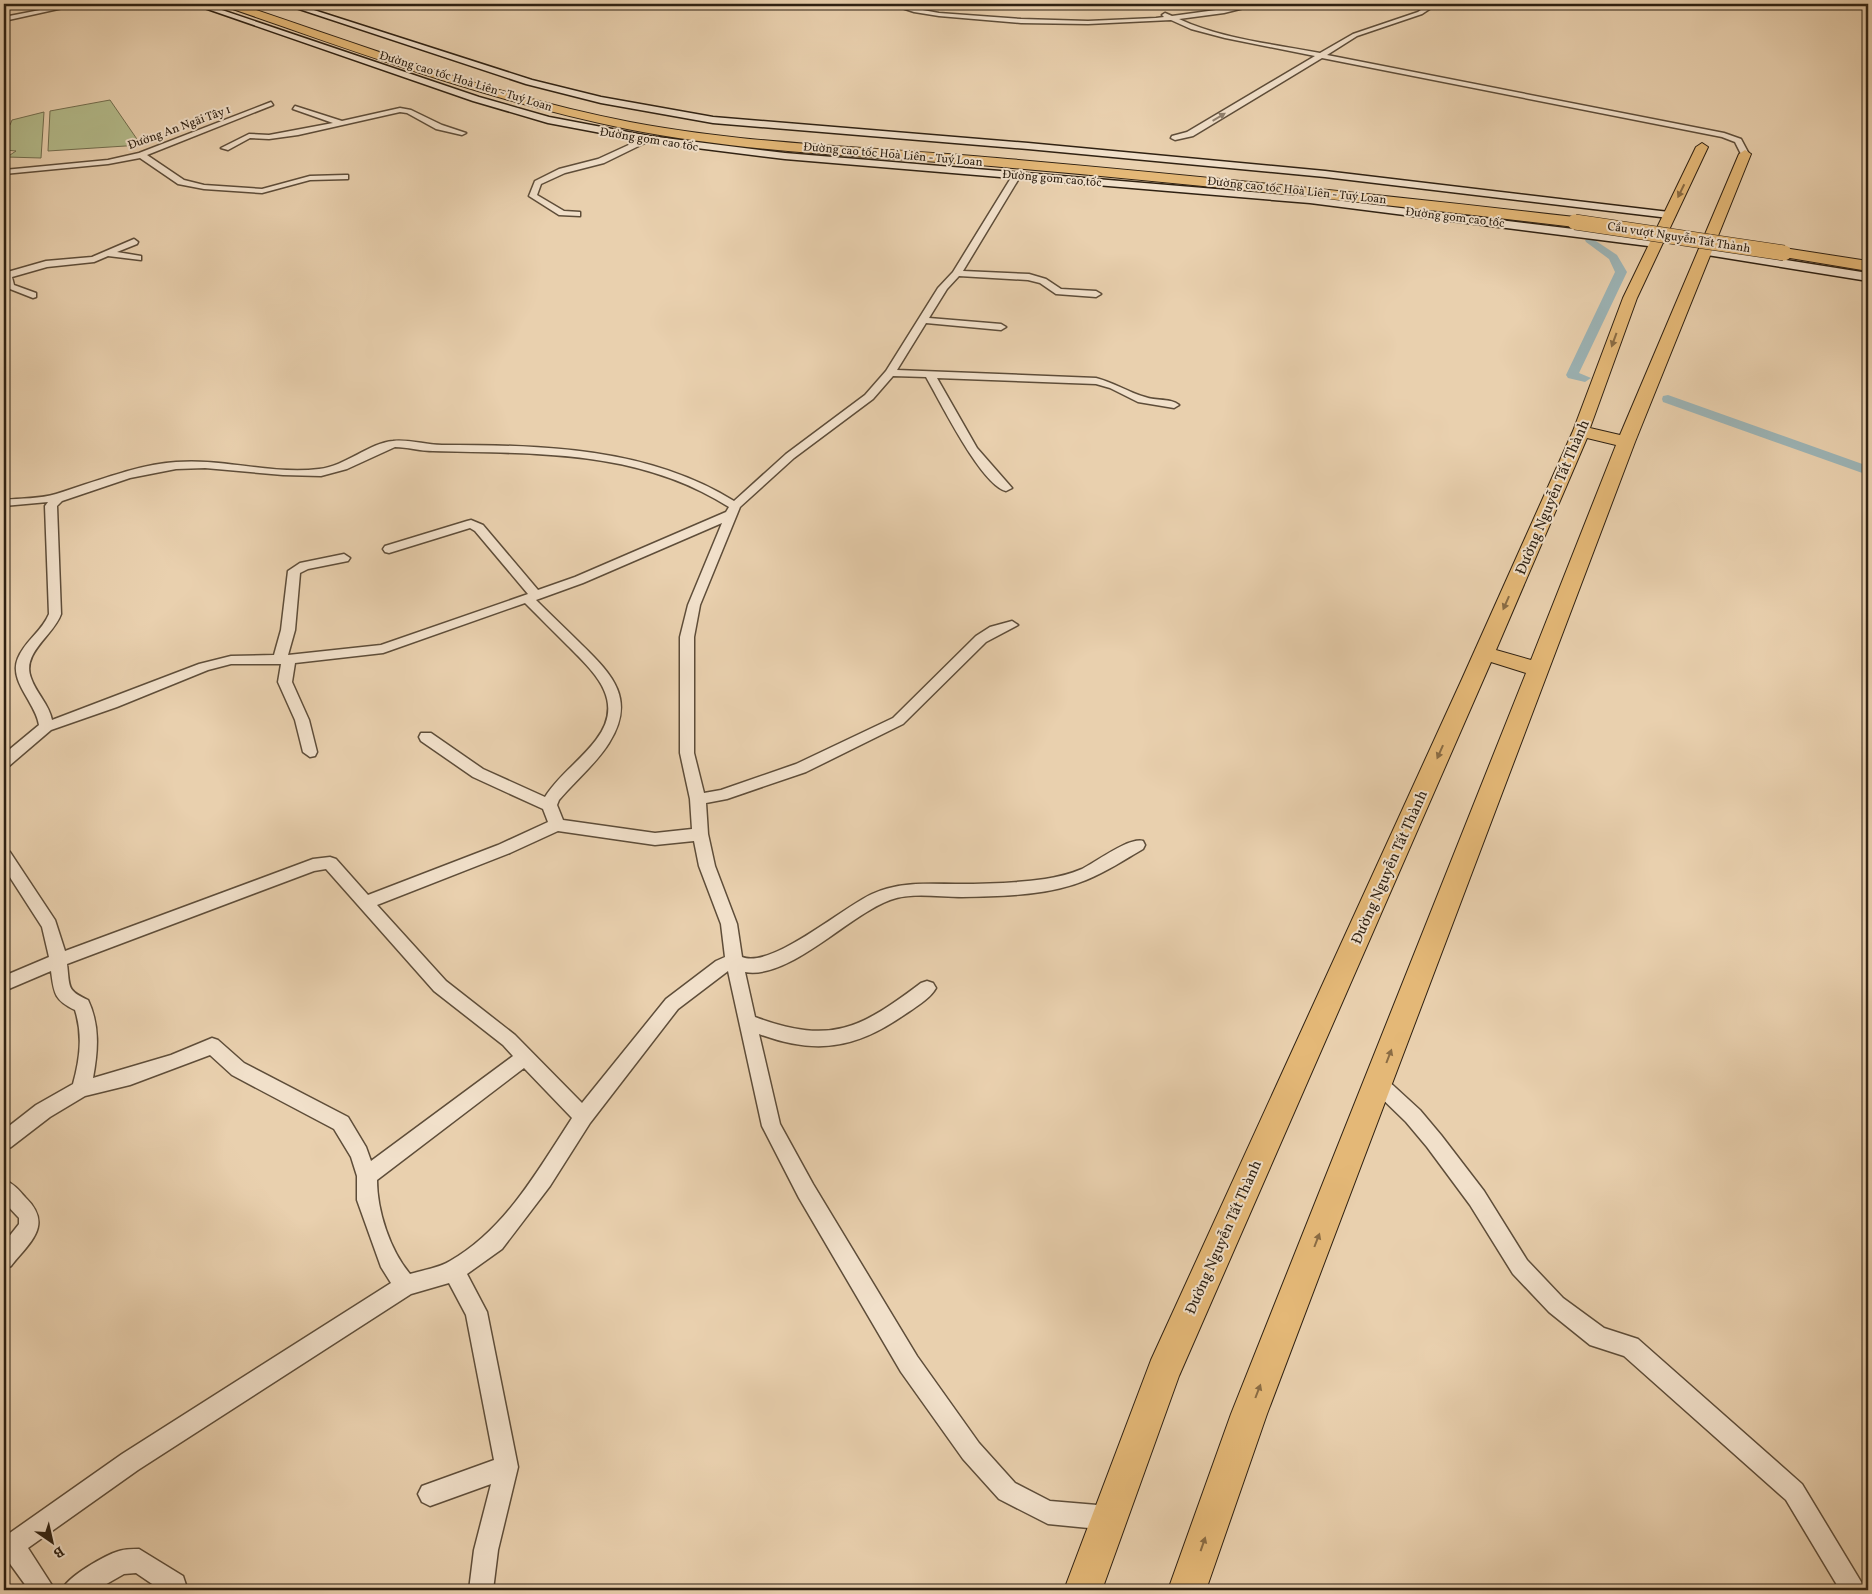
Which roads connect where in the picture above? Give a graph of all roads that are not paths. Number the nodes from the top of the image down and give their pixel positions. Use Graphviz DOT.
graph roads {
  1 [pos="78,4"];
  2 [pos="197,4"];
  3 [pos="228,4"];
  4 [pos="255,4"];
  5 [pos="288,4"];
  6 [pos="893,4"];
  7 [pos="906,4"];
  8 [pos="1238,4"];
  9 [pos="1257,4"];
  10 [pos="1422,4"];
  11 [pos="1434,4"];
  12 [pos="1163,17"];
  13 [pos="1006,18"];
  14 [pos="4,19"];
  15 [pos="1307,55"];
  16 [pos="1318,57"];
  17 [pos="271,104"];
  18 [pos="295,108"];
  19 [pos="223,124"];
  20 [pos="343,124"];
  21 [pos="462,133"];
  22 [pos="249,136"];
  23 [pos="649,139"];
  24 [pos="225,148"];
  25 [pos="1702,148"];
  26 [pos="1744,154"];
  27 [pos="141,155"];
  28 [pos="4,172"];
  29 [pos="1017,175"];
  30 [pos="345,177"];
  31 [pos="577,214"];
  32 [pos="1669,215"];
  33 [pos="1577,217"];
  34 [pos="134,242"];
  35 [pos="1656,243"];
  36 [pos="1785,248"];
  37 [pos="1705,251"];
  38 [pos="109,254"];
  39 [pos="1868,256"];
  40 [pos="138,258"];
  41 [pos="1868,266"];
  42 [pos="957,273"];
  43 [pos="5,276"];
  44 [pos="1868,277"];
  45 [pos="1096,294"];
  46 [pos="33,295"];
  47 [pos="922,320"];
  48 [pos="1001,327"];
  49 [pos="890,373"];
  50 [pos="929,373"];
  51 [pos="1174,405"];
  52 [pos="1581,431"];
  53 [pos="1626,442"];
  54 [pos="1006,488"];
  55 [pos="56,498"];
  56 [pos="4,503"];
  57 [pos="733,511"];
  58 [pos="389,549"];
  59 [pos="344,558"];
  60 [pos="531,597"];
  61 [pos="1012,625"];
  62 [pos="1484,653"];
  63 [pos="285,659"];
  64 [pos="1539,670"];
  65 [pos="46,727"];
  66 [pos="426,737"];
  67 [pos="310,752"];
  68 [pos="4,762"];
  69 [pos="698,799"];
  70 [pos="549,805"];
  71 [pos="557,824"];
  72 [pos="700,834"];
  73 [pos="1137,846"];
  74 [pos="4,856"];
  75 [pos="364,903"];
  76 [pos="60,960"];
  77 [pos="734,961"];
  78 [pos="4,984"];
  79 [pos="927,988"];
  80 [pos="748,1022"];
  81 [pos="524,1058"];
  82 [pos="1378,1083"];
  83 [pos="81,1089"];
  84 [pos="583,1117"];
  85 [pos="4,1141"];
  86 [pos="367,1176"];
  87 [pos="4,1189"];
  88 [pos="4,1259"];
  89 [pos="454,1271"];
  90 [pos="406,1285"];
  91 [pos="507,1467"];
  92 [pos="430,1494"];
  93 [pos="1109,1518"];
  94 [pos="8,1548"];
  95 [pos="174,1585"];
  96 [pos="43,1590"];
  97 [pos="74,1590"];
  98 [pos="481,1590"];
  99 [pos="1082,1590"];
  100 [pos="1187,1590"];
  101 [pos="1854,1590"];
  1 -- 14 [label="street"];
  2 -- 23 [label="main road, Đường gom cao tốc"];
  3 -- 33 [label="highway, Đường cao tốc Hoà Liên - Tuý Loan"];
  4 -- 33 [label="highway, Đường cao tốc Hoà Liên - Tuý Loan"];
  5 -- 32 [label="main road, Đường gom cao tốc"];
  6 -- 13 [label="street"];
  7 -- 13 [label="street"];
  8 -- 12 [label="street"];
  9 -- 12 [label="street"];
  10 -- 15 [label="street"];
  11 -- 16 [label="street"];
  12 -- 13 [label="street"];
  12 -- 15 [label="street"];
  12 -- 15 [label="street"];
  15 -- 16 [label="street"];
  15 -- 16 [label="street, one-way"];
  16 -- 25 [label="street"];
  16 -- 26 [label="street"];
  17 -- 19 [label="street, Đường An Ngãi Tây 1"];
  18 -- 20 [label="street"];
  19 -- 22 [label="street"];
  19 -- 27 [label="street, Đường An Ngãi Tây 1"];
  20 -- 21 [label="street"];
  20 -- 22 [label="street"];
  22 -- 24 [label="street"];
  23 -- 29 [label="main road, Đường gom cao tốc"];
  23 -- 31 [label="street"];
  25 -- 32 [label="main road, Đường Nguyễn Tất Thành, one-way"];
  26 -- 37 [label="main road"];
  27 -- 28 [label="street, Đường An Ngãi Tây 1"];
  27 -- 30 [label="street"];
  29 -- 35 [label="main road, Đường gom cao tốc"];
  29 -- 42 [label="street"];
  32 -- 35 [label="main road, Đường Nguyễn Tất Thành"];
  33 -- 36 [label="highway, Cầu vượt Nguyễn Tất Thành, bridge"];
  34 -- 38 [label="street"];
  35 -- 52 [label="main road, Đường Nguyễn Tất Thành, one-way"];
  36 -- 39 [label="highway"];
  36 -- 41 [label="highway"];
  37 -- 44 [label="main road"];
  37 -- 53 [label="main road"];
  38 -- 40 [label="street"];
  38 -- 43 [label="street"];
  42 -- 45 [label="street"];
  42 -- 47 [label="street"];
  43 -- 46 [label="street"];
  47 -- 48 [label="street"];
  47 -- 49 [label="street"];
  49 -- 50 [label="street"];
  49 -- 57 [label="street"];
  50 -- 51 [label="street"];
  50 -- 54 [label="street"];
  52 -- 53 [label="main road"];
  52 -- 62 [label="main road, Đường Nguyễn Tất Thành, one-way"];
  53 -- 64 [label="main road"];
  55 -- 56 [label="street"];
  55 -- 57 [label="street"];
  55 -- 65 [label="street"];
  57 -- 60 [label="street"];
  57 -- 69 [label="street"];
  58 -- 60 [label="street"];
  59 -- 63 [label="street"];
  60 -- 63 [label="street"];
  60 -- 70 [label="street"];
  61 -- 69 [label="street"];
  62 -- 64 [label="main road"];
  62 -- 93 [label="main road, Đường Nguyễn Tất Thành, one-way"];
  63 -- 65 [label="street"];
  63 -- 67 [label="street"];
  82 -- 64 [label="main road, one-way"];
  65 -- 68 [label="street"];
  66 -- 70 [label="street"];
  69 -- 72 [label="street"];
  70 -- 71 [label="street"];
  71 -- 72 [label="street"];
  71 -- 75 [label="street"];
  72 -- 77 [label="street"];
  73 -- 77 [label="street"];
  74 -- 76 [label="street"];
  75 -- 76 [label="street"];
  75 -- 81 [label="street"];
  76 -- 78 [label="street"];
  76 -- 83 [label="street"];
  77 -- 80 [label="street"];
  77 -- 84 [label="street"];
  79 -- 80 [label="street"];
  80 -- 93 [label="street"];
  81 -- 84 [label="street"];
  81 -- 86 [label="street"];
  100 -- 82 [label="main road, one-way"];
  82 -- 101 [label="street"];
  83 -- 85 [label="street"];
  83 -- 86 [label="street"];
  84 -- 89 [label="street"];
  86 -- 90 [label="street"];
  87 -- 88 [label="street"];
  89 -- 90 [label="street"];
  89 -- 91 [label="street"];
  90 -- 94 [label="street"];
  91 -- 92 [label="street"];
  91 -- 98 [label="street"];
  93 -- 99 [label="main road, Đường Nguyễn Tất Thành"];
  94 -- 96 [label="street"];
  95 -- 97 [label="street"];
}
